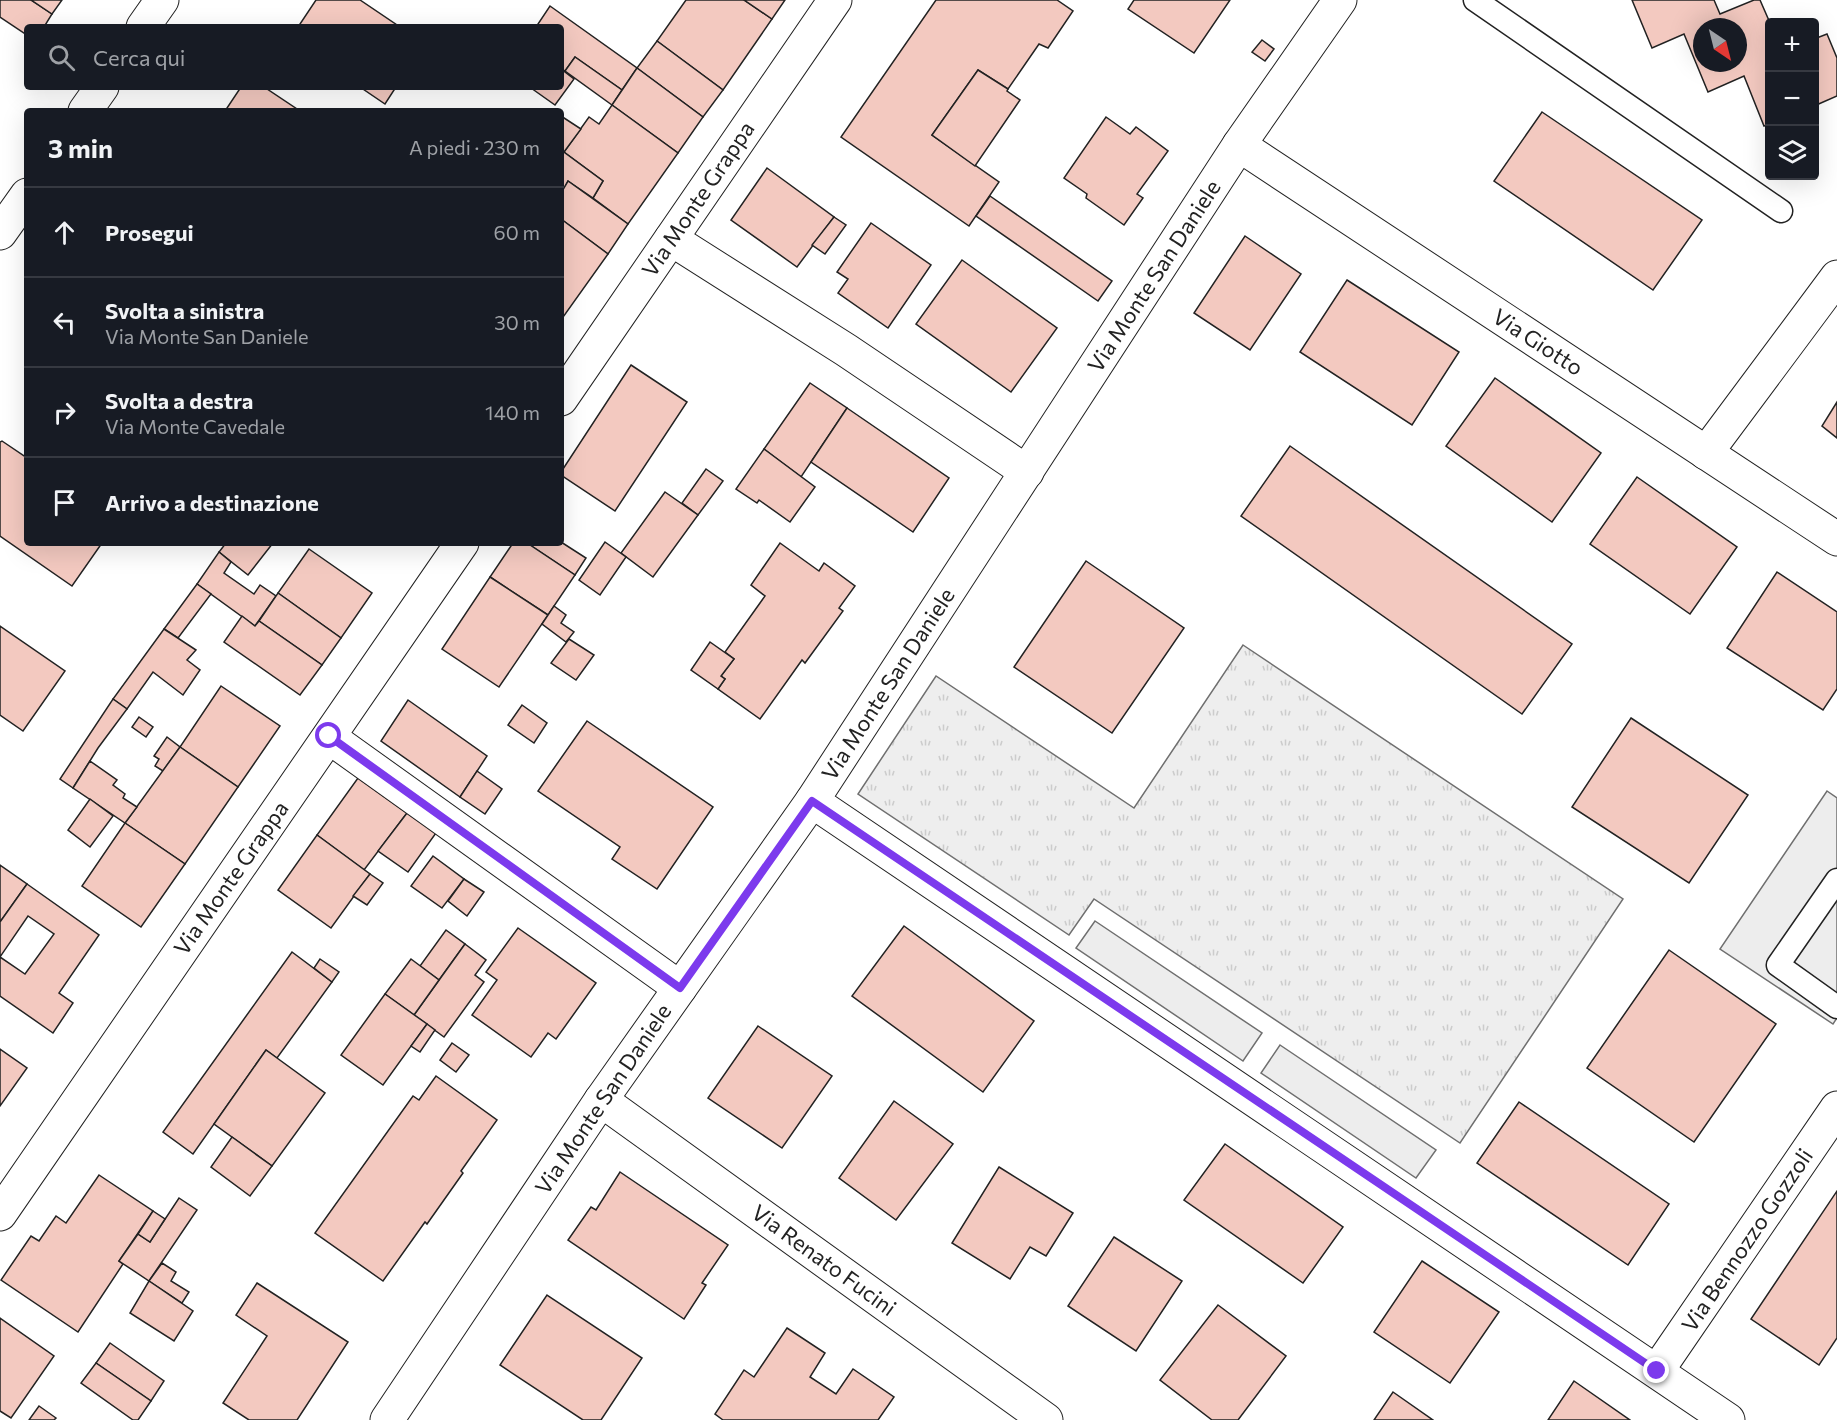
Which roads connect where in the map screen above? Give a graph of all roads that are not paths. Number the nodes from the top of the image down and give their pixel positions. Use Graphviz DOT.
graph roads {
  1 [pos="162,0"];
  2 [pos="835,0"];
  3 [pos="1340,0"];
  4 [pos="1475,0"];
  5 [pos="145,24"];
  6 [pos="100,90"];
  7 [pos="87,108"];
  8 [pos="1239,145"];
  9 [pos="24,199"];
  10 [pos="1781,211"];
  11 [pos="0,233"];
  12 [pos="671,239"];
  13 [pos="1837,277"];
  14 [pos="564,395"];
  15 [pos="1706,453"];
  16 [pos="1027,472"];
  17 [pos="1837,540"];
  18 [pos="460,546"];
  19 [pos="329,736"];
  20 [pos="812,801"];
  21 [pos="1837,880"];
  22 [pos="680,988"];
  23 [pos="1837,1007"];
  24 [pos="601,1100"];
  25 [pos="1837,1108"];
  26 [pos="0,1214"];
  27 [pos="1657,1371"];
  28 [pos="387,1420"];
  29 [pos="1046,1420"];
  30 [pos="1728,1420"];
  1 -- 5 [label="street"];
  2 -- 12 [label="street, Via Monte Grappa"];
  3 -- 8 [label="street, Via Monte San Daniele"];
  4 -- 10 [label="lane"];
  6 -- 7 [label="street"];
  8 -- 15 [label="street, Via Giotto"];
  8 -- 16 [label="street, Via Monte San Daniele"];
  9 -- 11 [label="street"];
  12 -- 14 [label="street, Via Monte Grappa"];
  12 -- 16 [label="street"];
  13 -- 15 [label="street"];
  15 -- 17 [label="street, Via Giotto"];
  16 -- 20 [label="street, Via Monte San Daniele"];
  18 -- 19 [label="street, Via Monte Grappa"];
  19 -- 22 [label="street"];
  19 -- 26 [label="street, Via Monte Grappa"];
  20 -- 22 [label="street, Via Monte San Daniele"];
  20 -- 27 [label="street"];
  21 -- 23 [label="lane"];
  22 -- 24 [label="street, Via Monte San Daniele"];
  24 -- 28 [label="street, Via Monte San Daniele"];
  24 -- 29 [label="street, Via Renato Fucini"];
  25 -- 27 [label="street, Via Bennozzo Gozzoli"];
  27 -- 30 [label="street"];
}
